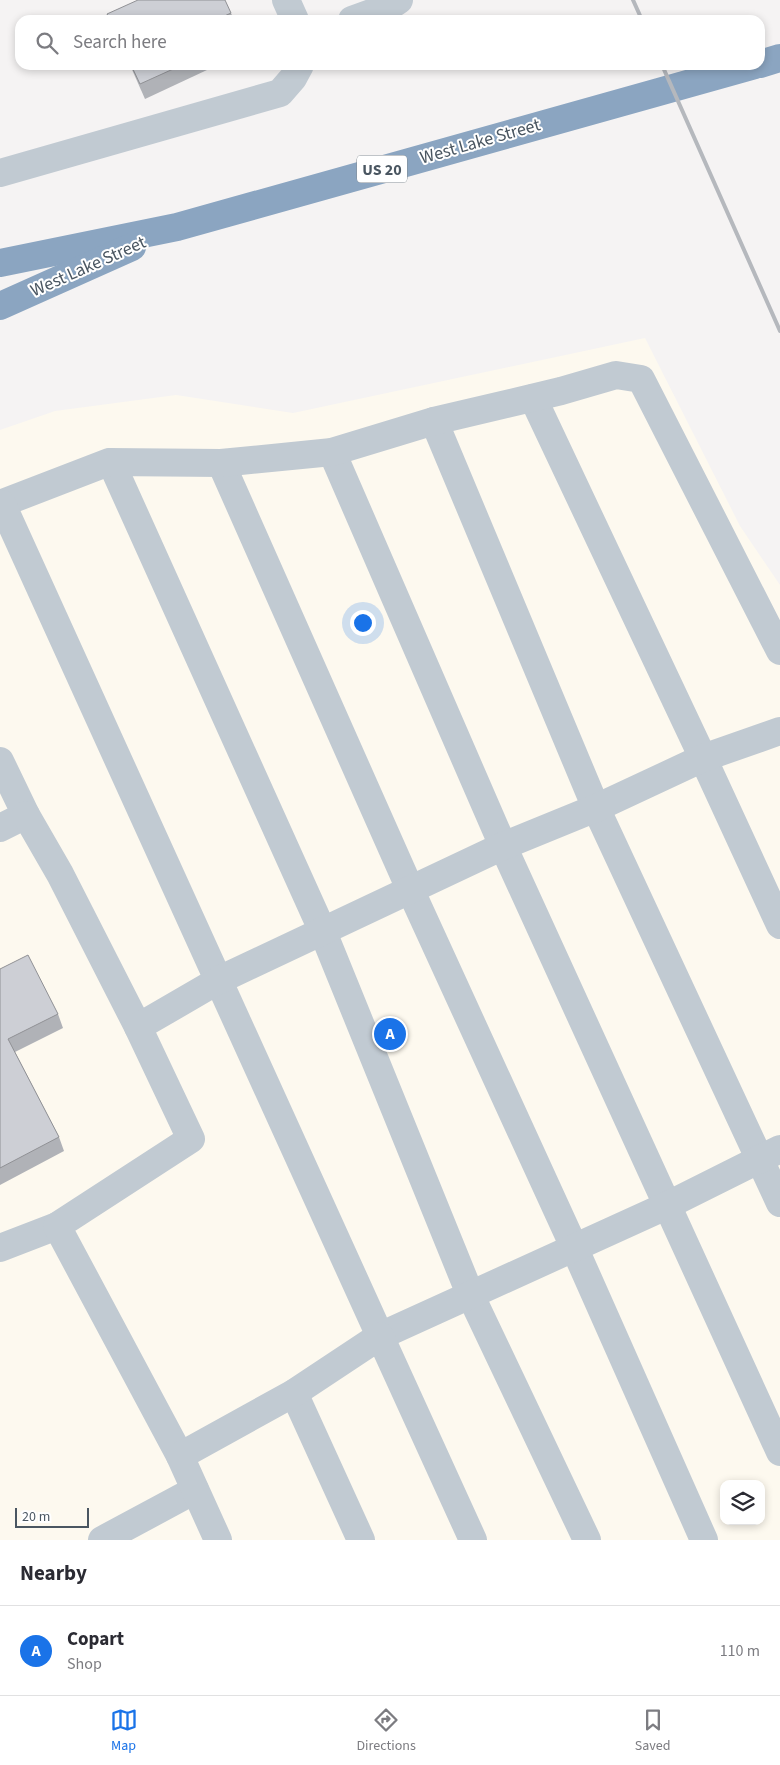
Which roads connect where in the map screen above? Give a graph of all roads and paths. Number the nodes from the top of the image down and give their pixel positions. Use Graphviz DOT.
graph roads {
  1 [pos="286,0"];
  2 [pos="399,0"];
  3 [pos="292,15"];
  4 [pos="366,15"];
  5 [pos="780,58"];
  6 [pos="765,62"];
  7 [pos="297,70"];
  8 [pos="737,70"];
  9 [pos="0,173"];
  10 [pos="177,227"];
  11 [pos="0,262"];
  12 [pos="0,306"];
  13 [pos="533,398"];
  14 [pos="434,421"];
  15 [pos="332,452"];
  16 [pos="111,462"];
  17 [pos="221,463"];
  18 [pos="1,504"];
  19 [pos="780,652"];
  20 [pos="780,731"];
  21 [pos="704,758"];
  22 [pos="0,761"];
  23 [pos="596,808"];
  24 [pos="26,815"];
  25 [pos="0,828"];
  26 [pos="503,846"];
  27 [pos="410,889"];
  28 [pos="780,925"];
  29 [pos="323,932"];
  30 [pos="219,980"];
  31 [pos="138,1027"];
  32 [pos="770,1154"];
  33 [pos="780,1203"];
  34 [pos="666,1206"];
  35 [pos="58,1226"];
  36 [pos="574,1247"];
  37 [pos="0,1248"];
  38 [pos="470,1294"];
  39 [pos="380,1336"];
  40 [pos="294,1393"];
  41 [pos="780,1452"];
  42 [pos="180,1456"];
  43 [pos="195,1490"];
  44 [pos="102,1540"];
  45 [pos="218,1540"];
  46 [pos="361,1540"];
  47 [pos="473,1540"];
  48 [pos="587,1540"];
  49 [pos="704,1540"];
  1 -- 3 [label="lane"];
  2 -- 4 [label="lane"];
  5 -- 6 [label="highway"];
  7 -- 9 [label="lane"];
  8 -- 10 [label="highway, West Lake Street / US 20"];
  10 -- 11 [label="highway, West Lake Street / US 20"];
  10 -- 12 [label="highway, West Lake Street / US 20"];
  13 -- 14 [label="lane"];
  13 -- 19 [label="lane"];
  13 -- 21 [label="lane"];
  14 -- 15 [label="lane"];
  14 -- 23 [label="lane"];
  15 -- 17 [label="lane"];
  15 -- 26 [label="lane"];
  16 -- 17 [label="lane"];
  16 -- 18 [label="lane"];
  16 -- 29 [label="lane"];
  17 -- 27 [label="lane"];
  18 -- 30 [label="lane"];
  20 -- 21 [label="lane"];
  21 -- 23 [label="lane"];
  21 -- 28 [label="lane"];
  22 -- 24 [label="lane"];
  23 -- 26 [label="lane"];
  23 -- 32 [label="lane"];
  24 -- 25 [label="lane"];
  24 -- 31 [label="lane"];
  26 -- 27 [label="lane"];
  26 -- 34 [label="lane"];
  27 -- 29 [label="lane"];
  27 -- 36 [label="lane"];
  29 -- 30 [label="lane"];
  29 -- 38 [label="lane"];
  30 -- 31 [label="lane"];
  30 -- 39 [label="lane"];
  31 -- 35 [label="lane"];
  32 -- 33 [label="lane"];
  32 -- 34 [label="lane"];
  34 -- 36 [label="lane"];
  34 -- 41 [label="lane"];
  35 -- 37 [label="lane"];
  35 -- 42 [label="lane"];
  36 -- 38 [label="lane"];
  36 -- 49 [label="lane"];
  38 -- 39 [label="lane"];
  38 -- 48 [label="lane"];
  39 -- 40 [label="lane"];
  39 -- 47 [label="lane"];
  40 -- 42 [label="lane"];
  40 -- 46 [label="lane"];
  42 -- 43 [label="lane"];
  43 -- 44 [label="lane"];
  43 -- 45 [label="lane"];
}
